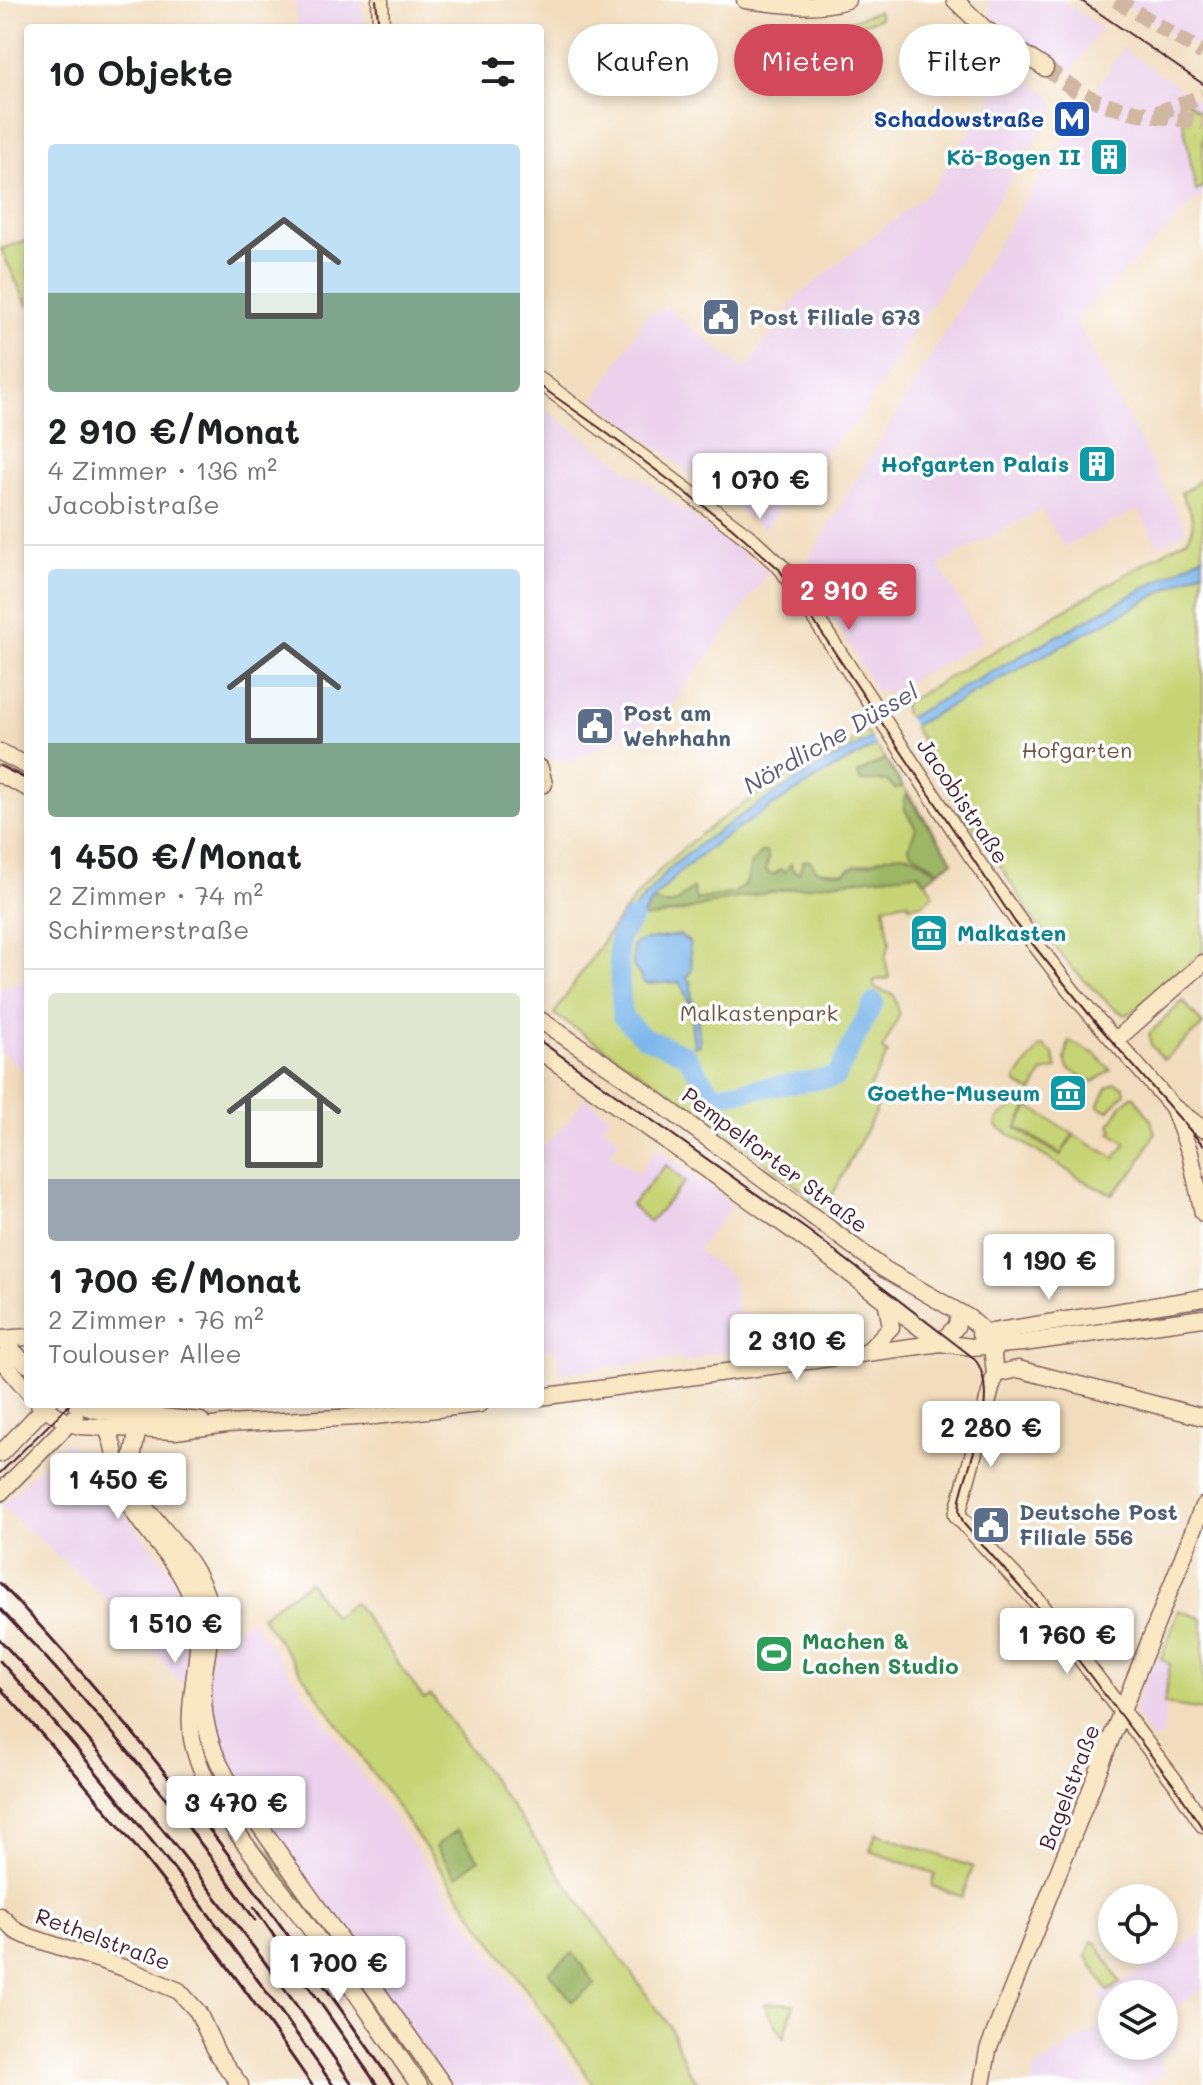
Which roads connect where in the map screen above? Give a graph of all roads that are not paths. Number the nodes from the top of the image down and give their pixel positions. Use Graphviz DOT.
graph roads {
  1 [pos="380,0"];
  2 [pos="745,0"];
  3 [pos="847,0"];
  4 [pos="955,0"];
  5 [pos="381,24"];
  6 [pos="1045,68"];
  7 [pos="544,384"];
  8 [pos="544,391"];
  9 [pos="558,396"];
  10 [pos="0,752"];
  11 [pos="24,764"];
  12 [pos="0,774"];
  13 [pos="24,786"];
  14 [pos="1203,963"];
  15 [pos="544,1023"];
  16 [pos="1115,1041"];
  17 [pos="544,1053"];
  18 [pos="544,1054"];
  19 [pos="605,1065"];
  20 [pos="1173,1107"];
  21 [pos="1203,1129"];
  22 [pos="1203,1213"];
  23 [pos="1203,1298"];
  24 [pos="887,1305"];
  25 [pos="960,1313"];
  26 [pos="1203,1318"];
  27 [pos="1022,1335"];
  28 [pos="24,1337"];
  29 [pos="0,1339"];
  30 [pos="989,1339"];
  31 [pos="940,1343"];
  32 [pos="868,1351"];
  33 [pos="17,1359"];
  34 [pos="995,1374"];
  35 [pos="24,1379"];
  36 [pos="544,1396"];
  37 [pos="98,1408"];
  38 [pos="442,1408"];
  39 [pos="51,1411"];
  40 [pos="138,1416"];
  41 [pos="1203,1417"];
  42 [pos="227,1424"];
  43 [pos="106,1428"];
  44 [pos="0,1454"];
  45 [pos="0,1493"];
  46 [pos="1203,1506"];
  47 [pos="182,1562"];
  48 [pos="1121,1714"];
  49 [pos="233,1788"];
  50 [pos="1203,1824"];
  51 [pos="289,1901"];
  52 [pos="0,1916"];
  53 [pos="240,2085"];
  54 [pos="419,2085"];
  55 [pos="443,2085"];
  56 [pos="982,2085"];
  1 -- 5 [label="main road"];
  2 -- 3 [label="main road"];
  4 -- 6 [label="main road"];
  7 -- 9 [label="main road"];
  8 -- 9 [label="main road"];
  9 -- 16 [label="main road, Jacobistraße"];
  10 -- 11 [label="main road"];
  12 -- 13 [label="main road"];
  14 -- 16 [label="main road"];
  15 -- 19 [label="main road, Pempelforter Straße"];
  16 -- 20 [label="main road, Jacobistraße"];
  17 -- 19 [label="main road"];
  18 -- 24 [label="main road, Pempelforter Straße"];
  19 -- 25 [label="main road, Pempelforter Straße"];
  20 -- 21 [label="main road"];
  20 -- 22 [label="main road"];
  23 -- 27 [label="main road"];
  24 -- 31 [label="main road, Pempelforter Straße"];
  24 -- 32 [label="main road"];
  25 -- 30 [label="main road, Pempelforter Straße"];
  25 -- 31 [label="main road"];
  26 -- 27 [label="main road"];
  27 -- 30 [label="main road"];
  27 -- 34 [label="main road"];
  28 -- 29 [label="main road"];
  29 -- 33 [label="main road"];
  30 -- 31 [label="main road"];
  30 -- 34 [label="main road"];
  31 -- 32 [label="main road"];
  32 -- 36 [label="main road"];
  33 -- 35 [label="main road"];
  34 -- 41 [label="main road"];
  34 -- 48 [label="main road"];
  37 -- 40 [label="main road"];
  38 -- 42 [label="main road"];
  39 -- 43 [label="main road"];
  39 -- 44 [label="main road"];
  39 -- 45 [label="main road"];
  40 -- 42 [label="main road"];
  40 -- 42 [label="main road"];
  40 -- 43 [label="main road"];
  40 -- 47 [label="main road"];
  43 -- 47 [label="main road"];
  46 -- 48 [label="main road, Bagelstraße"];
  47 -- 49 [label="main road"];
  47 -- 51 [label="main road"];
  48 -- 50 [label="main road"];
  48 -- 56 [label="main road, Bagelstraße"];
  49 -- 51 [label="main road"];
  49 -- 55 [label="main road"];
  51 -- 54 [label="main road"];
  52 -- 53 [label="main road, Rethelstraße"];
}
